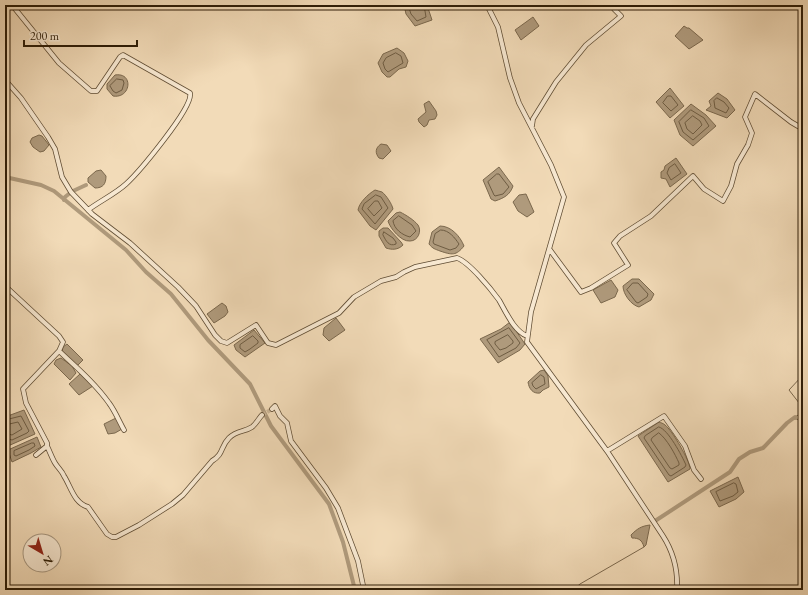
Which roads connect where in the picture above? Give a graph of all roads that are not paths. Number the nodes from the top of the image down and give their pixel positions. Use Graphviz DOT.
graph roads {
  1 [pos="12,5"];
  2 [pos="487,5"];
  3 [pos="616,5"];
  4 [pos="5,80"];
  5 [pos="531,127"];
  6 [pos="803,129"];
  7 [pos="88,210"];
  8 [pos="550,250"];
  9 [pos="5,286"];
  10 [pos="527,336"];
  11 [pos="59,351"];
  12 [pos="272,409"];
  13 [pos="262,415"];
  14 [pos="124,430"];
  15 [pos="47,446"];
  16 [pos="607,451"];
  17 [pos="36,455"];
  18 [pos="702,479"];
  19 [pos="364,590"];
  20 [pos="677,590"];
  1 -- 7 [label="street"];
  2 -- 5 [label="street"];
  3 -- 5 [label="street"];
  4 -- 7 [label="street"];
  5 -- 8 [label="street"];
  6 -- 8 [label="street"];
  7 -- 10 [label="street"];
  8 -- 10 [label="street"];
  9 -- 11 [label="street"];
  10 -- 16 [label="street"];
  11 -- 14 [label="street"];
  11 -- 15 [label="street"];
  12 -- 19 [label="street"];
  13 -- 15 [label="street"];
  15 -- 17 [label="street"];
  16 -- 18 [label="street"];
  16 -- 20 [label="street"];
}
